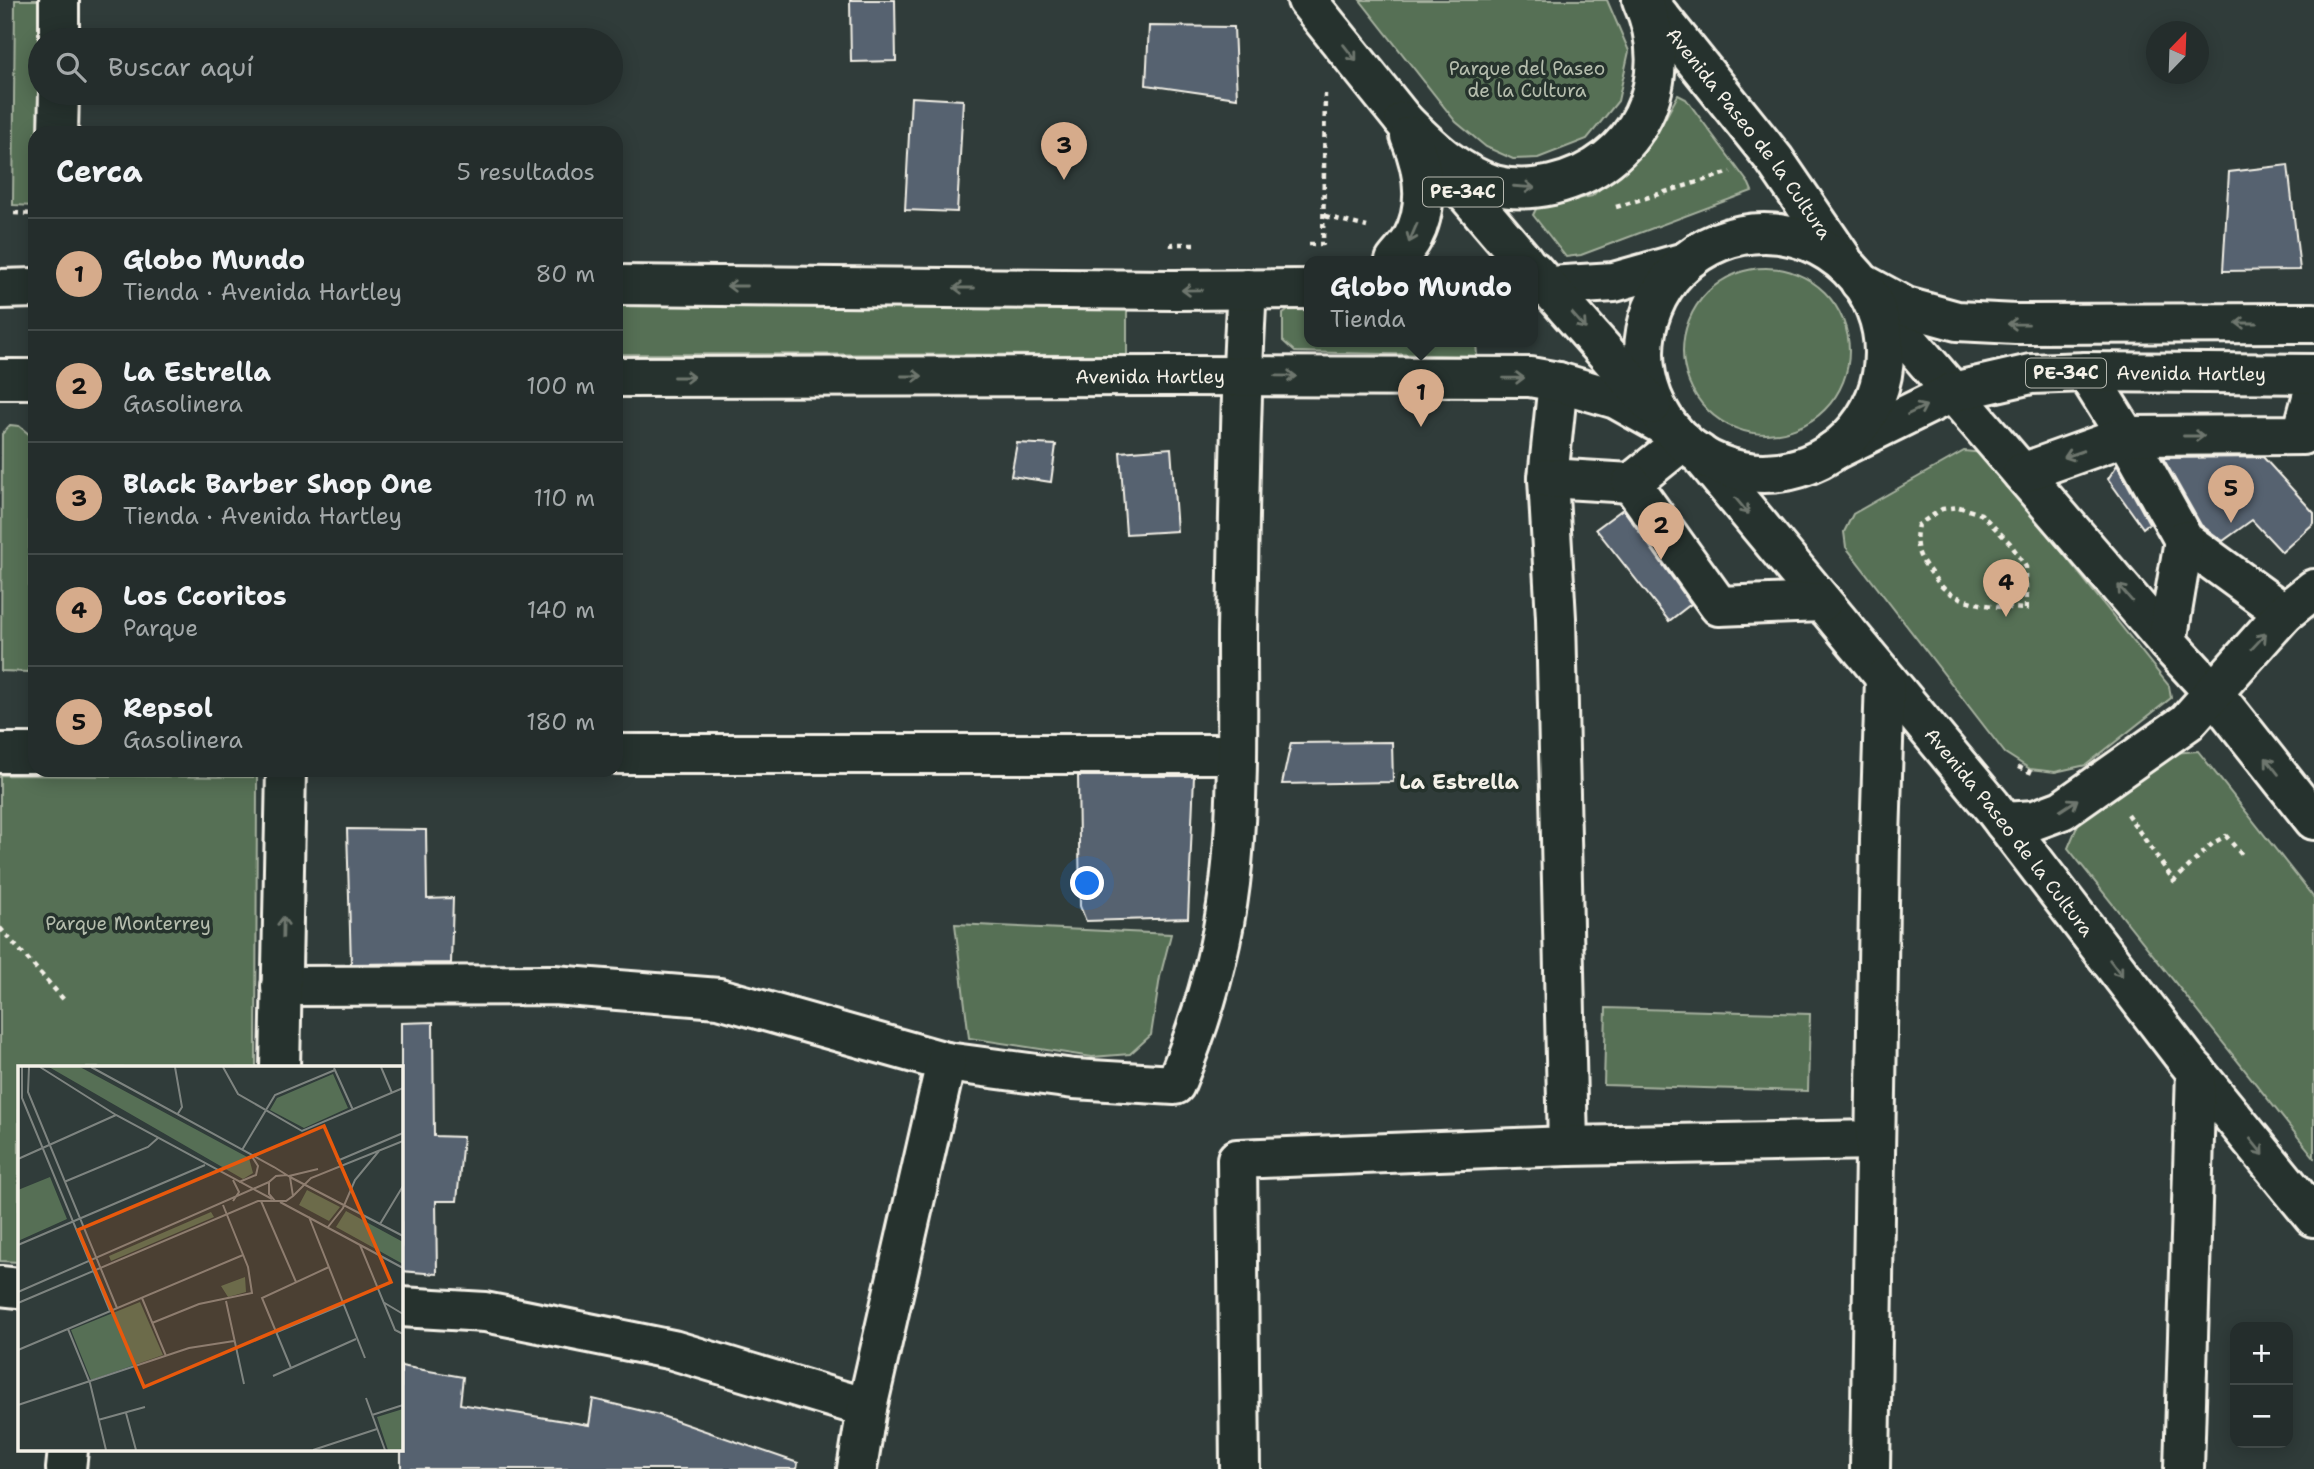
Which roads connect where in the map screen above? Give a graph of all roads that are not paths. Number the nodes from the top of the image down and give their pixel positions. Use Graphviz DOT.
graph roads {
  1 [pos="59,0"];
  2 [pos="1307,0"];
  3 [pos="1645,0"];
  4 [pos="59,28"];
  5 [pos="58,105"];
  6 [pos="1404,121"];
  7 [pos="58,126"];
  8 [pos="1399,256"];
  9 [pos="1518,256"];
  10 [pos="1685,262"];
  11 [pos="1538,276"];
  12 [pos="1538,279"];
  13 [pos="1860,282"];
  14 [pos="623,285"];
  15 [pos="28,288"];
  16 [pos="0,289"];
  17 [pos="1247,289"];
  18 [pos="1304,289"];
  19 [pos="2314,323"];
  20 [pos="2086,372"];
  21 [pos="2314,374"];
  22 [pos="1242,376"];
  23 [pos="623,377"];
  24 [pos="0,379"];
  25 [pos="28,379"];
  26 [pos="1558,382"];
  27 [pos="2314,390"];
  28 [pos="1953,392"];
  29 [pos="1680,436"];
  30 [pos="2126,436"];
  31 [pos="2308,443"];
  32 [pos="1833,451"];
  33 [pos="2022,472"];
  34 [pos="1548,478"];
  35 [pos="1631,482"];
  36 [pos="2184,540"];
  37 [pos="2314,589"];
  38 [pos="1822,602"];
  39 [pos="2284,613"];
  40 [pos="2168,642"];
  41 [pos="1885,678"];
  42 [pos="2212,691"];
  43 [pos="0,752"];
  44 [pos="28,752"];
  45 [pos="623,754"];
  46 [pos="1236,754"];
  47 [pos="286,777"];
  48 [pos="2314,820"];
  49 [pos="2004,822"];
  50 [pos="281,986"];
  51 [pos="946,1062"];
  52 [pos="280,1066"];
  53 [pos="2196,1071"];
  54 [pos="1875,1139"];
  55 [pos="1568,1146"];
  56 [pos="2314,1217"];
  57 [pos="0,1286"];
  58 [pos="18,1288"];
  59 [pos="402,1307"];
  60 [pos="867,1408"];
  61 [pos="856,1469"];
  62 [pos="1240,1469"];
  63 [pos="1870,1469"];
  64 [pos="2184,1469"];
  1 -- 4 [label="main road"];
  2 -- 6 [label="main road, Avenida Paseo de la Cultura / PE-34C, one-way"];
  6 -- 3 [label="main road, one-way"];
  3 -- 13 [label="main road, Avenida Paseo de la Cultura / PE-34C"];
  5 -- 7 [label="main road"];
  6 -- 8 [label="main road, one-way"];
  6 -- 9 [label="main road, Avenida Paseo de la Cultura / PE-34C"];
  10 -- 11 [label="main road"];
  10 -- 13 [label="main road, PE-34C"];
  10 -- 29 [label="main road, PE-34C"];
  12 -- 29 [label="main road, Avenida Paseo de la Cultura / PE-34C, one-way"];
  19 -- 13 [label="main road, PE-34C, one-way"];
  13 -- 28 [label="main road, Avenida Paseo de la Cultura"];
  13 -- 32 [label="main road, PE-34C"];
  17 -- 14 [label="main road, one-way"];
  15 -- 16 [label="main road"];
  17 -- 18 [label="main road"];
  17 -- 22 [label="main road"];
  20 -- 21 [label="main road, Avenida Hartley / PE-34C"];
  20 -- 28 [label="main road, Avenida Hartley / PE-34C"];
  20 -- 30 [label="main road"];
  23 -- 22 [label="main road, Avenida Hartley, one-way"];
  22 -- 26 [label="main road, Avenida Hartley, one-way"];
  22 -- 46 [label="main road"];
  24 -- 25 [label="main road"];
  26 -- 29 [label="main road, Avenida Hartley"];
  26 -- 34 [label="main road"];
  27 -- 31 [label="main road"];
  32 -- 28 [label="main road, Avenida Hartley / PE-34C, one-way"];
  28 -- 33 [label="main road, Avenida Paseo de la Cultura"];
  29 -- 32 [label="main road, PE-34C"];
  29 -- 35 [label="main road"];
  29 -- 38 [label="main road, Avenida Paseo de la Cultura, one-way"];
  30 -- 31 [label="main road, one-way"];
  30 -- 33 [label="main road, one-way"];
  30 -- 36 [label="main road"];
  40 -- 33 [label="main road, Avenida Paseo de la Cultura, one-way"];
  34 -- 35 [label="main road"];
  34 -- 55 [label="main road"];
  35 -- 38 [label="main road"];
  36 -- 39 [label="main road"];
  36 -- 40 [label="main road"];
  37 -- 39 [label="main road"];
  38 -- 41 [label="main road, Avenida Paseo de la Cultura"];
  42 -- 39 [label="main road, one-way"];
  40 -- 42 [label="main road, Avenida Paseo de la Cultura"];
  41 -- 49 [label="main road, Avenida Paseo de la Cultura"];
  41 -- 54 [label="main road"];
  48 -- 42 [label="main road, Avenida Paseo de la Cultura, one-way"];
  49 -- 42 [label="main road, one-way"];
  43 -- 44 [label="main road"];
  45 -- 46 [label="main road"];
  46 -- 51 [label="main road"];
  50 -- 47 [label="main road, one-way"];
  49 -- 53 [label="main road, Avenida Paseo de la Cultura, one-way"];
  50 -- 51 [label="main road"];
  50 -- 52 [label="main road"];
  51 -- 60 [label="main road"];
  53 -- 56 [label="main road, Avenida Paseo de la Cultura, one-way"];
  53 -- 64 [label="main road"];
  54 -- 55 [label="main road"];
  54 -- 63 [label="main road"];
  55 -- 62 [label="main road"];
  57 -- 58 [label="main road"];
  59 -- 60 [label="main road"];
  60 -- 61 [label="main road"];
}
